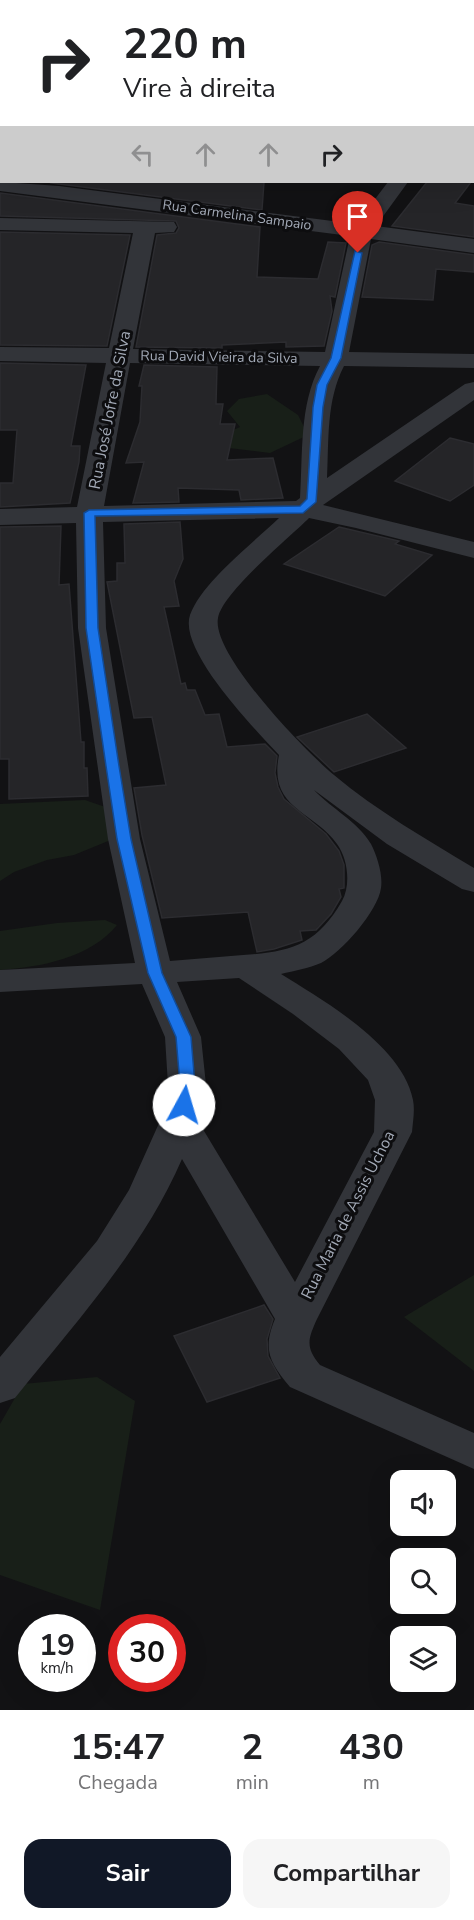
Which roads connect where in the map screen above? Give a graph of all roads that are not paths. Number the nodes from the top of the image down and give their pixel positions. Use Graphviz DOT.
graph roads {
  1 [pos="397,183"];
  2 [pos="0,185"];
  3 [pos="0,224"];
  4 [pos="306,225"];
  5 [pos="145,228"];
  6 [pos="362,231"];
  7 [pos="474,246"];
  8 [pos="0,354"];
  9 [pos="122,355"];
  10 [pos="336,358"];
  11 [pos="474,361"];
  12 [pos="474,389"];
  13 [pos="308,504"];
  14 [pos="89,513"];
  15 [pos="0,517"];
  16 [pos="474,550"];
  17 [pos="295,754"];
  18 [pos="474,882"];
  19 [pos="309,955"];
  20 [pos="244,966"];
  21 [pos="155,973"];
  22 [pos="0,981"];
  23 [pos="290,996"];
  24 [pos="179,1121"];
  25 [pos="296,1319"];
  26 [pos="0,1387"];
  27 [pos="474,1452"];
  1 -- 6 [label="street"];
  2 -- 4 [label="street, Rua Carmelina Sampaio"];
  3 -- 5 [label="street"];
  4 -- 5 [label="street"];
  4 -- 6 [label="street, Rua Carmelina Sampaio"];
  5 -- 9 [label="street, Rua José Jofre da Silva"];
  6 -- 7 [label="street, Rua Carmelina Sampaio"];
  6 -- 10 [label="street"];
  8 -- 9 [label="street, Rua David Vieira da Silva"];
  9 -- 10 [label="street, Rua David Vieira da Silva"];
  9 -- 14 [label="street, Rua José Jofre da Silva"];
  10 -- 11 [label="street, Rua David Vieira da Silva"];
  10 -- 13 [label="street"];
  12 -- 13 [label="street"];
  13 -- 14 [label="street"];
  13 -- 16 [label="street"];
  13 -- 17 [label="street"];
  14 -- 15 [label="street"];
  14 -- 21 [label="street, Rua José Jofre da Silva"];
  17 -- 18 [label="street"];
  17 -- 19 [label="street"];
  19 -- 20 [label="street"];
  19 -- 23 [label="street"];
  20 -- 21 [label="street"];
  20 -- 23 [label="street, Rua Maria de Assis Uchoa"];
  21 -- 22 [label="street"];
  21 -- 24 [label="street, Rua José Jofre da Silva"];
  23 -- 25 [label="street, Rua Maria de Assis Uchoa"];
  24 -- 25 [label="street"];
  24 -- 26 [label="street, Rua José Jofre da Silva"];
  25 -- 27 [label="street, Rua Maria de Assis Uchoa"];
}
